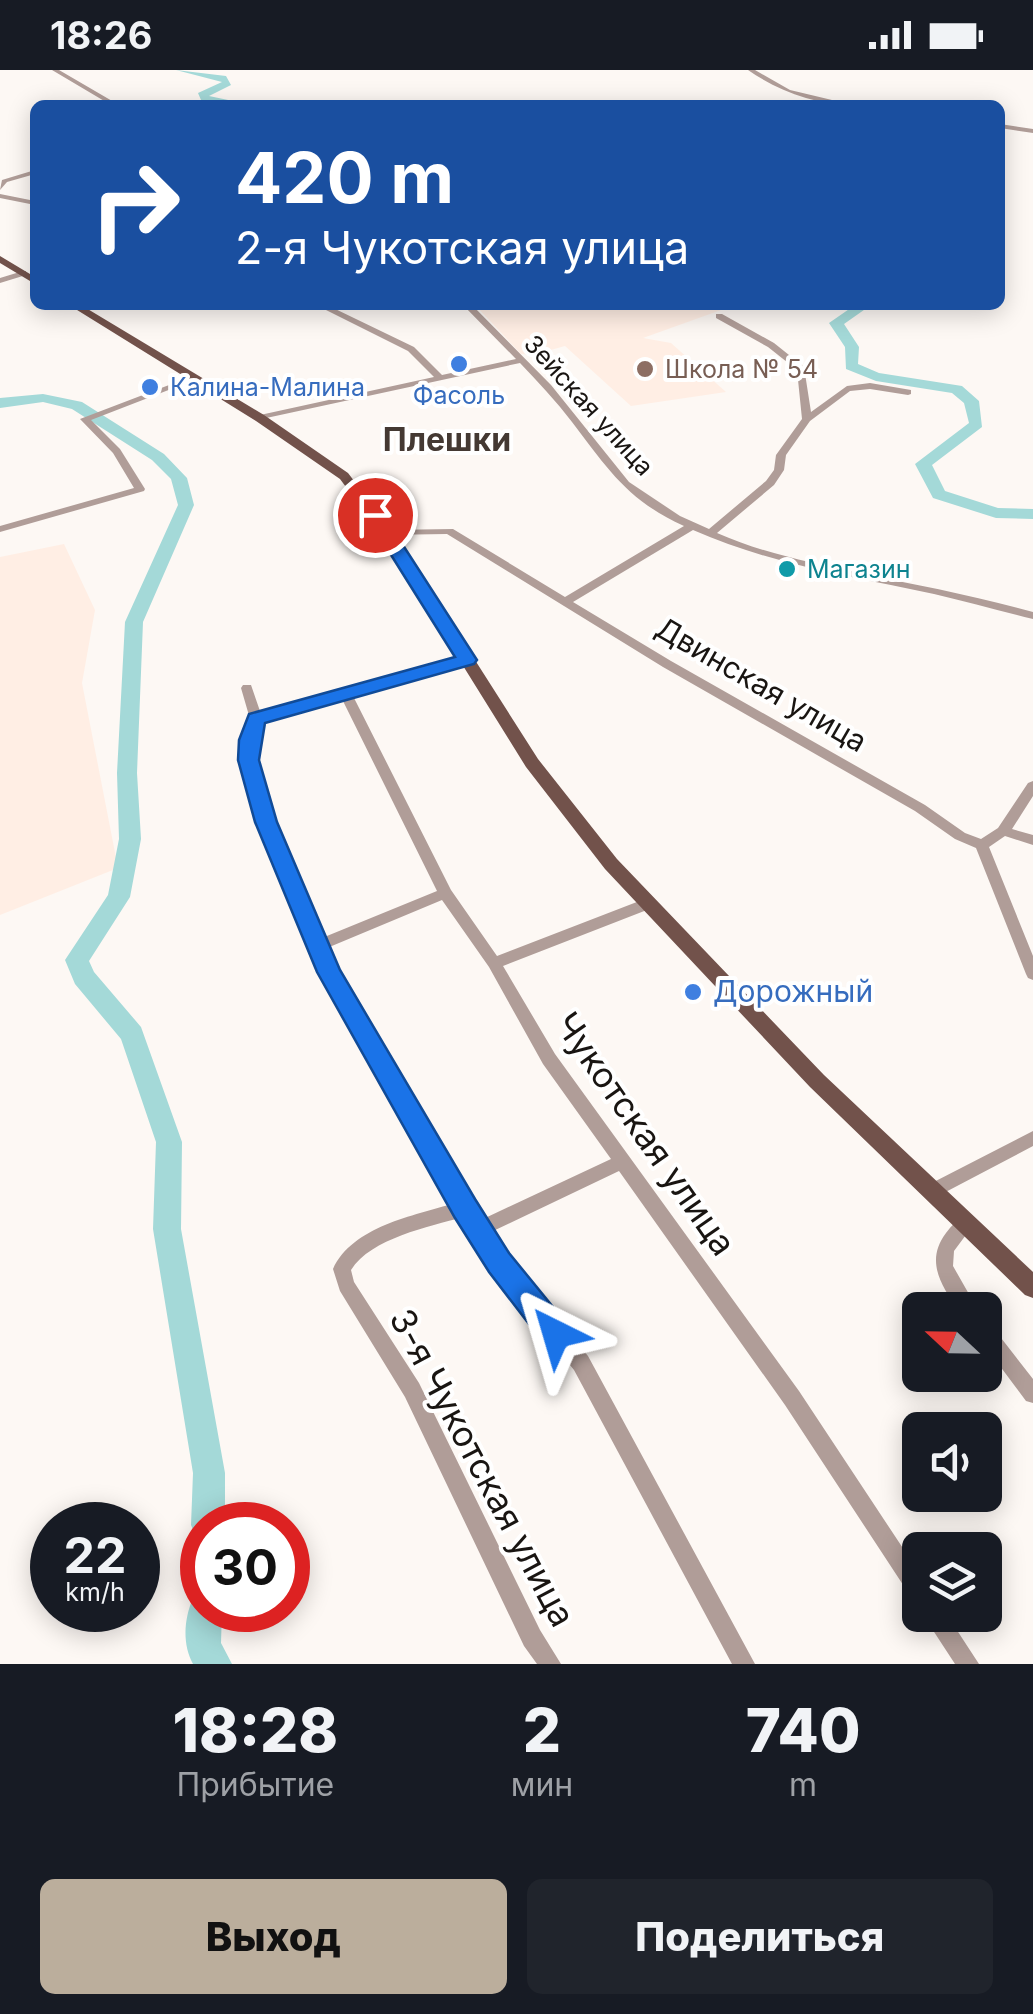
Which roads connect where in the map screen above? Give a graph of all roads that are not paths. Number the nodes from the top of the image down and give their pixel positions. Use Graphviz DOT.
graph roads {
  1 [pos="55,70"];
  2 [pos="751,70"];
  3 [pos="107,100"];
  4 [pos="829,100"];
  5 [pos="1005,127"];
  6 [pos="1033,131"];
  7 [pos="30,173"];
  8 [pos="0,188"];
  9 [pos="0,196"];
  10 [pos="30,202"];
  11 [pos="0,259"];
  12 [pos="23,273"];
  13 [pos="30,278"];
  14 [pos="0,281"];
  15 [pos="82,310"];
  16 [pos="330,310"];
  17 [pos="472,310"];
  18 [pos="719,316"];
  19 [pos="519,361"];
  20 [pos="440,378"];
  21 [pos="192,379"];
  22 [pos="908,392"];
  23 [pos="260,418"];
  24 [pos="807,420"];
  25 [pos="694,525"];
  26 [pos="1,529"];
  27 [pos="387,532"];
  28 [pos="711,533"];
  29 [pos="568,600"];
  30 [pos="1033,616"];
  31 [pos="467,660"];
  32 [pos="247,688"];
  33 [pos="346,695"];
  34 [pos="256,719"];
  35 [pos="1033,786"];
  36 [pos="1003,831"];
  37 [pos="1033,840"];
  38 [pos="982,845"];
  39 [pos="444,893"];
  40 [pos="647,904"];
  41 [pos="320,945"];
  42 [pos="494,963"];
  43 [pos="1033,974"];
  44 [pos="1033,1138"];
  45 [pos="621,1162"];
  46 [pos="932,1191"];
  47 [pos="465,1208"];
  48 [pos="965,1224"];
  49 [pos="479,1229"];
  50 [pos="1033,1287"];
  51 [pos="957,1292"];
  52 [pos="1002,1353"];
  53 [pos="1033,1394"];
  54 [pos="902,1566"];
  55 [pos="946,1632"];
  56 [pos="550,1664"];
  57 [pos="744,1664"];
  58 [pos="968,1664"];
  1 -- 3 [label="street"];
  2 -- 4 [label="street"];
  5 -- 6 [label="street"];
  7 -- 8 [label="street"];
  9 -- 10 [label="street"];
  11 -- 12 [label="main road"];
  12 -- 13 [label="main road"];
  12 -- 14 [label="street"];
  15 -- 21 [label="main road"];
  16 -- 20 [label="street"];
  17 -- 19 [label="street, Зейская улица"];
  18 -- 24 [label="street"];
  19 -- 20 [label="street"];
  19 -- 25 [label="street, Зейская улица"];
  20 -- 23 [label="street"];
  21 -- 23 [label="main road"];
  21 -- 26 [label="street"];
  22 -- 24 [label="street"];
  23 -- 27 [label="main road"];
  24 -- 28 [label="street"];
  25 -- 28 [label="street, Зейская улица"];
  25 -- 29 [label="street"];
  27 -- 29 [label="street, Двинская улица"];
  27 -- 31 [label="main road"];
  28 -- 30 [label="street, Зейская улица"];
  29 -- 38 [label="street, Двинская улица"];
  31 -- 33 [label="street"];
  31 -- 40 [label="main road"];
  32 -- 34 [label="street"];
  33 -- 34 [label="street"];
  33 -- 39 [label="street, Чукотская улица"];
  34 -- 41 [label="street"];
  35 -- 36 [label="street"];
  36 -- 37 [label="street"];
  36 -- 38 [label="street"];
  38 -- 43 [label="street"];
  39 -- 41 [label="street"];
  39 -- 42 [label="street, Чукотская улица"];
  40 -- 42 [label="street"];
  40 -- 46 [label="main road"];
  41 -- 47 [label="street"];
  42 -- 45 [label="street, Чукотская улица"];
  44 -- 46 [label="street"];
  45 -- 49 [label="street"];
  45 -- 54 [label="street, Чукотская улица"];
  46 -- 48 [label="main road"];
  47 -- 49 [label="street"];
  47 -- 56 [label="street, 3-я Чукотская улица"];
  48 -- 50 [label="main road"];
  48 -- 51 [label="street"];
  49 -- 57 [label="street"];
  52 -- 53 [label="street"];
  55 -- 58 [label="street"];
}
